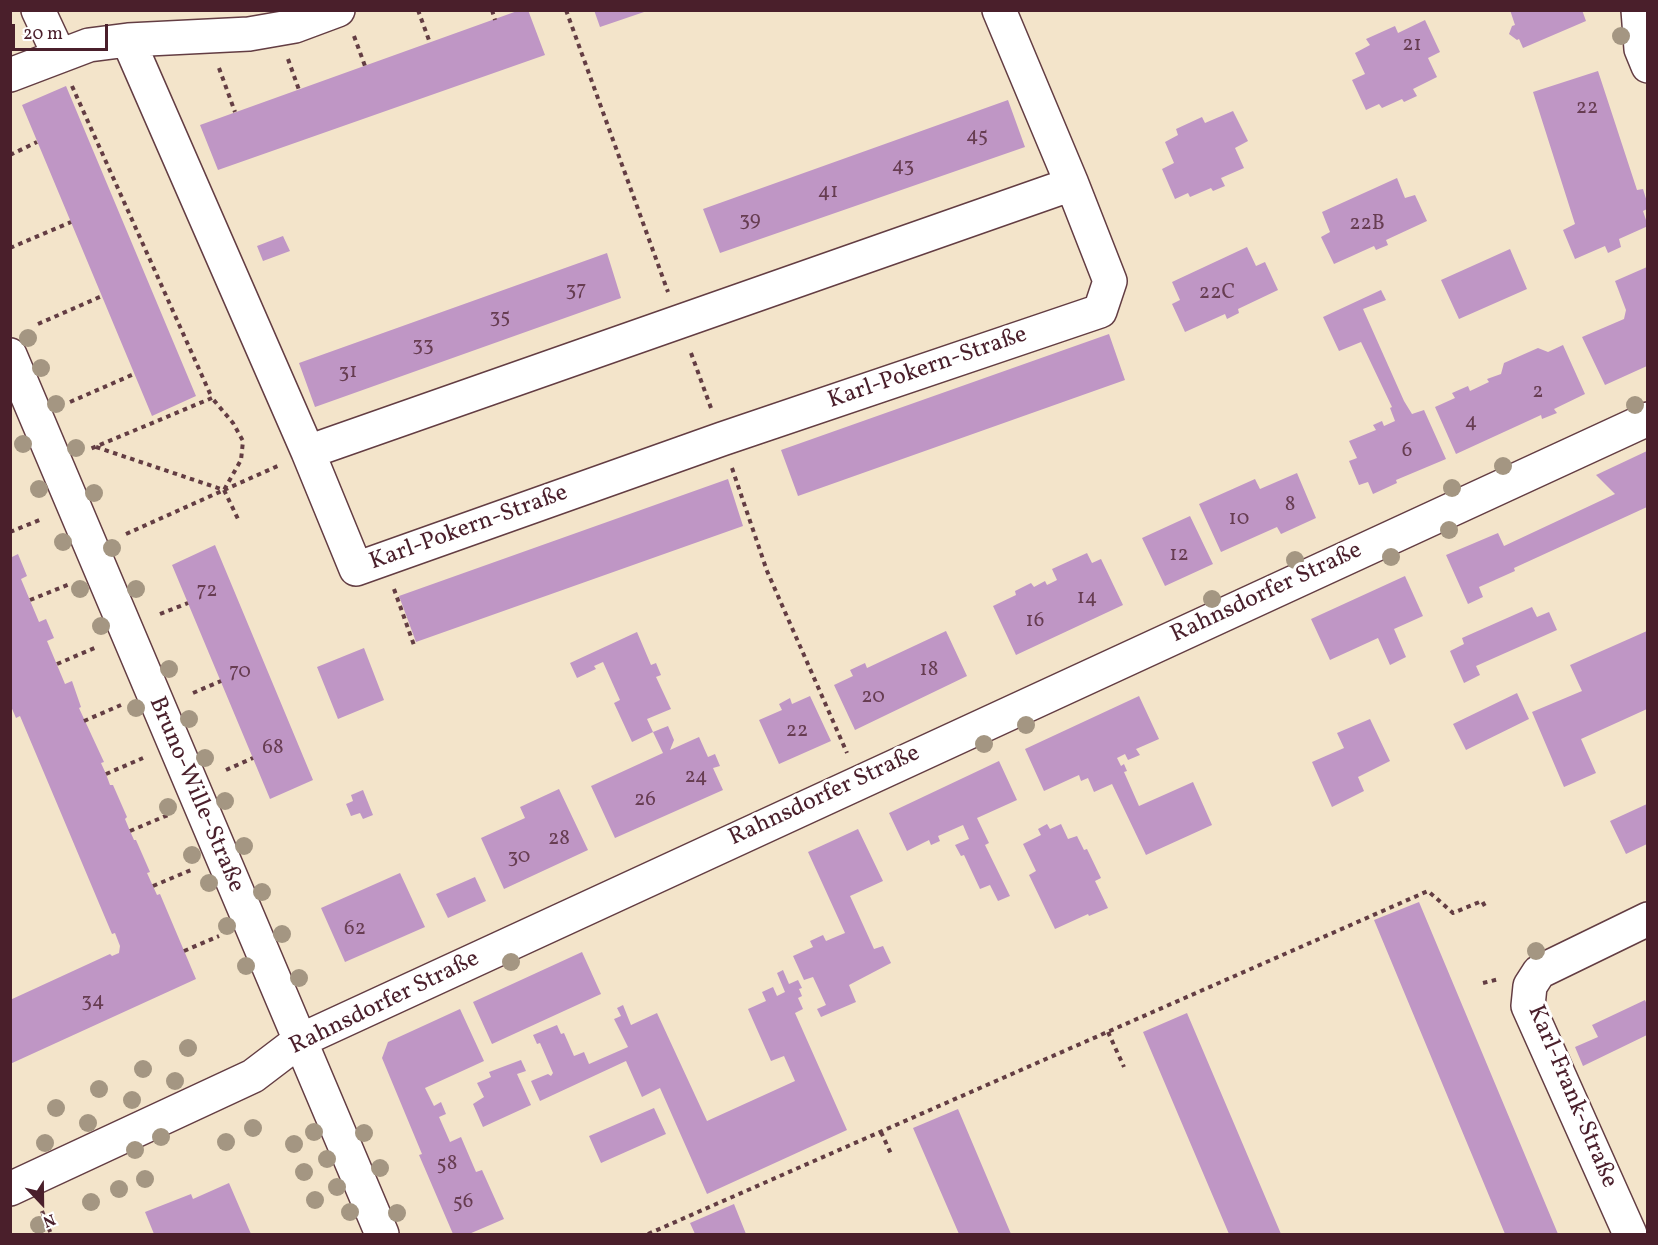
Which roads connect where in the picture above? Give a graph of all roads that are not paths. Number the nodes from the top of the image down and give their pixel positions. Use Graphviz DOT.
graph roads {
  1 [pos="38,10"];
  2 [pos="999,10"];
  3 [pos="1638,10"];
  4 [pos="344,19"];
  5 [pos="200,36"];
  6 [pos="128,40"];
  7 [pos="59,56"];
  8 [pos="1647,66"];
  9 [pos="10,75"];
  10 [pos="1072,184"];
  11 [pos="10,355"];
  12 [pos="1647,419"];
  13 [pos="308,452"];
  14 [pos="1647,919"];
  15 [pos="299,1041"];
  16 [pos="10,1189"];
  17 [pos="382,1234"];
  18 [pos="1630,1234"];
  1 -- 7 [label="street"];
  2 -- 10 [label="street, Karl-Pokern-Straße"];
  3 -- 8 [label="street"];
  4 -- 5 [label="street"];
  5 -- 6 [label="street"];
  6 -- 7 [label="street"];
  6 -- 13 [label="street"];
  7 -- 9 [label="street"];
  10 -- 13 [label="street"];
  10 -- 13 [label="street, Karl-Pokern-Straße"];
  11 -- 15 [label="street, Bruno-Wille-Straße"];
  12 -- 15 [label="street, Rahnsdorfer Straße"];
  14 -- 18 [label="street, Karl-Frank-Straße"];
  15 -- 16 [label="street, Rahnsdorfer Straße"];
  15 -- 17 [label="street, Bruno-Wille-Straße"];
}
